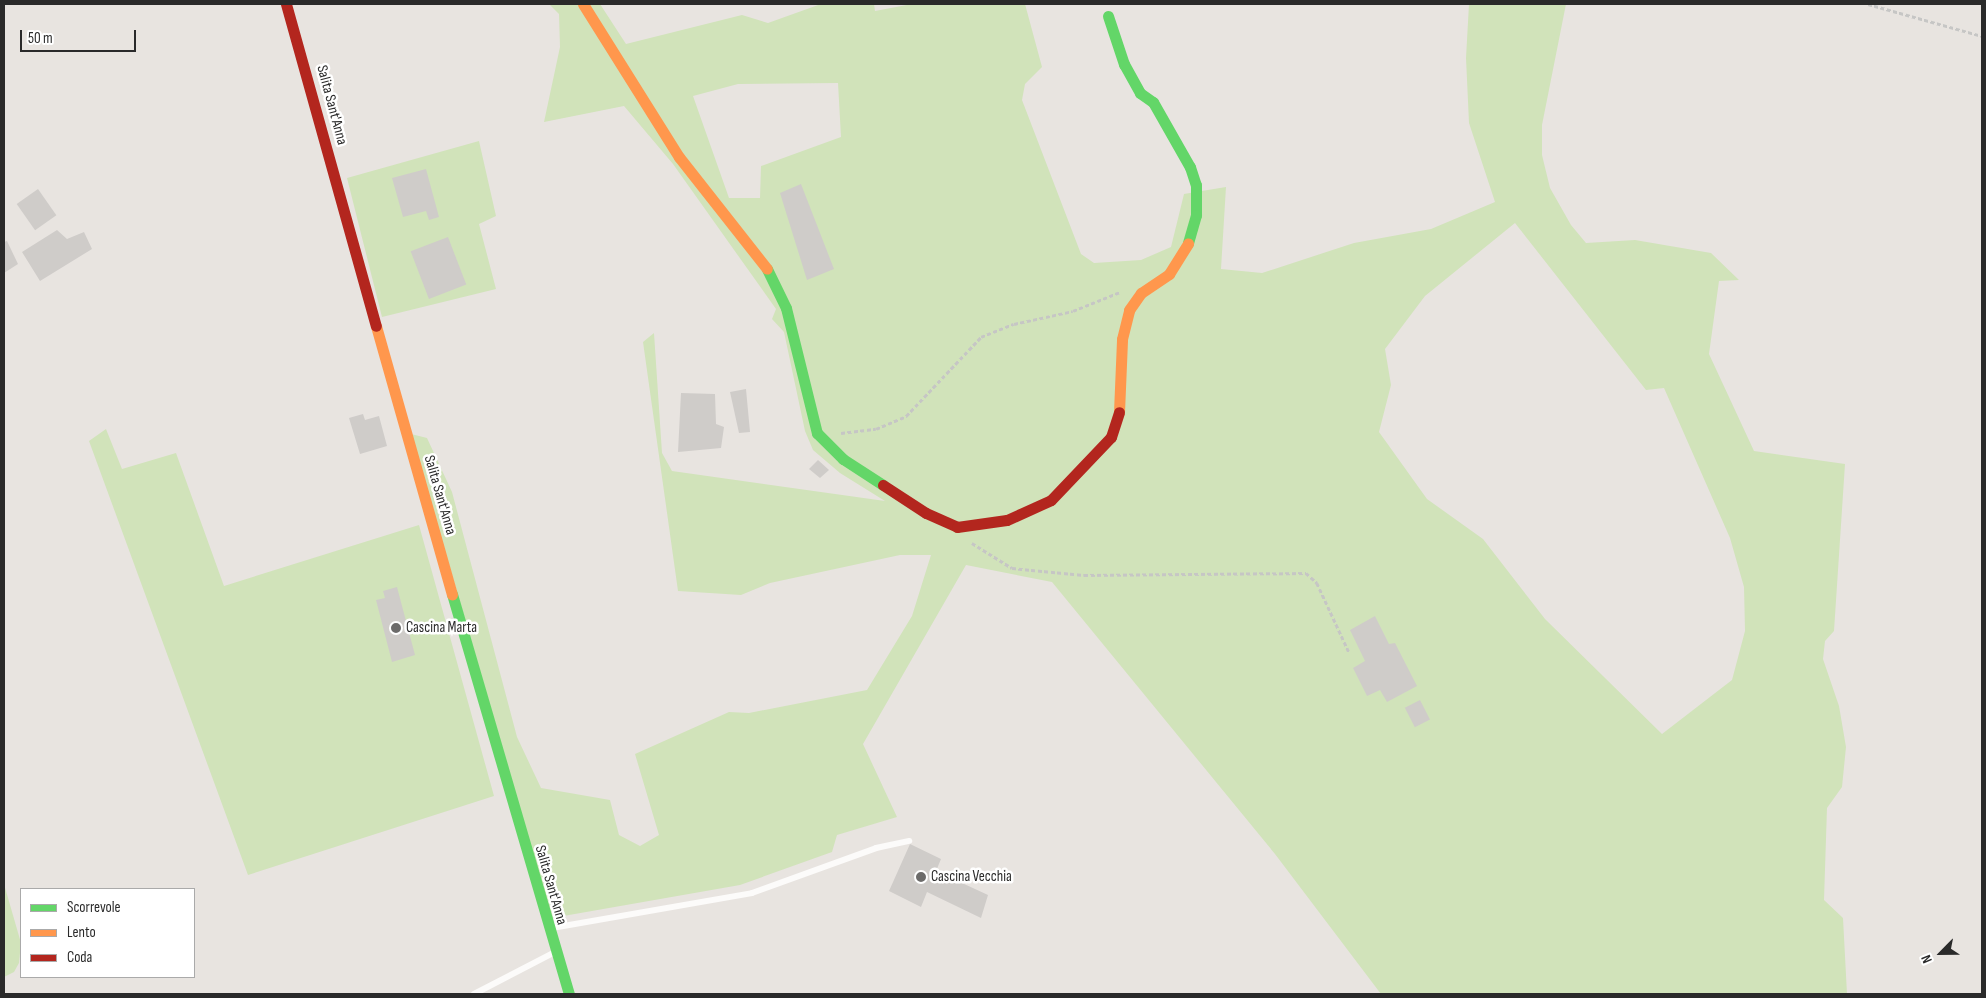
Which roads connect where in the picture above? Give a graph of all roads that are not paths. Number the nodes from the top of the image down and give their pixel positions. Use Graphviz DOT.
graph roads {
  1 [pos="286,4"];
  2 [pos="583,4"];
  3 [pos="1108,16"];
  4 [pos="909,841"];
  5 [pos="548,928"];
  6 [pos="555,952"];
  7 [pos="474,994"];
  8 [pos="570,994"];
  1 -- 5 [label="street, Salita Sant'Anna"];
  2 -- 3 [label="street"];
  4 -- 5 [label="lane"];
  5 -- 6 [label="street, Salita Sant'Anna"];
  6 -- 7 [label="lane"];
  6 -- 8 [label="street, Salita Sant'Anna"];
}
